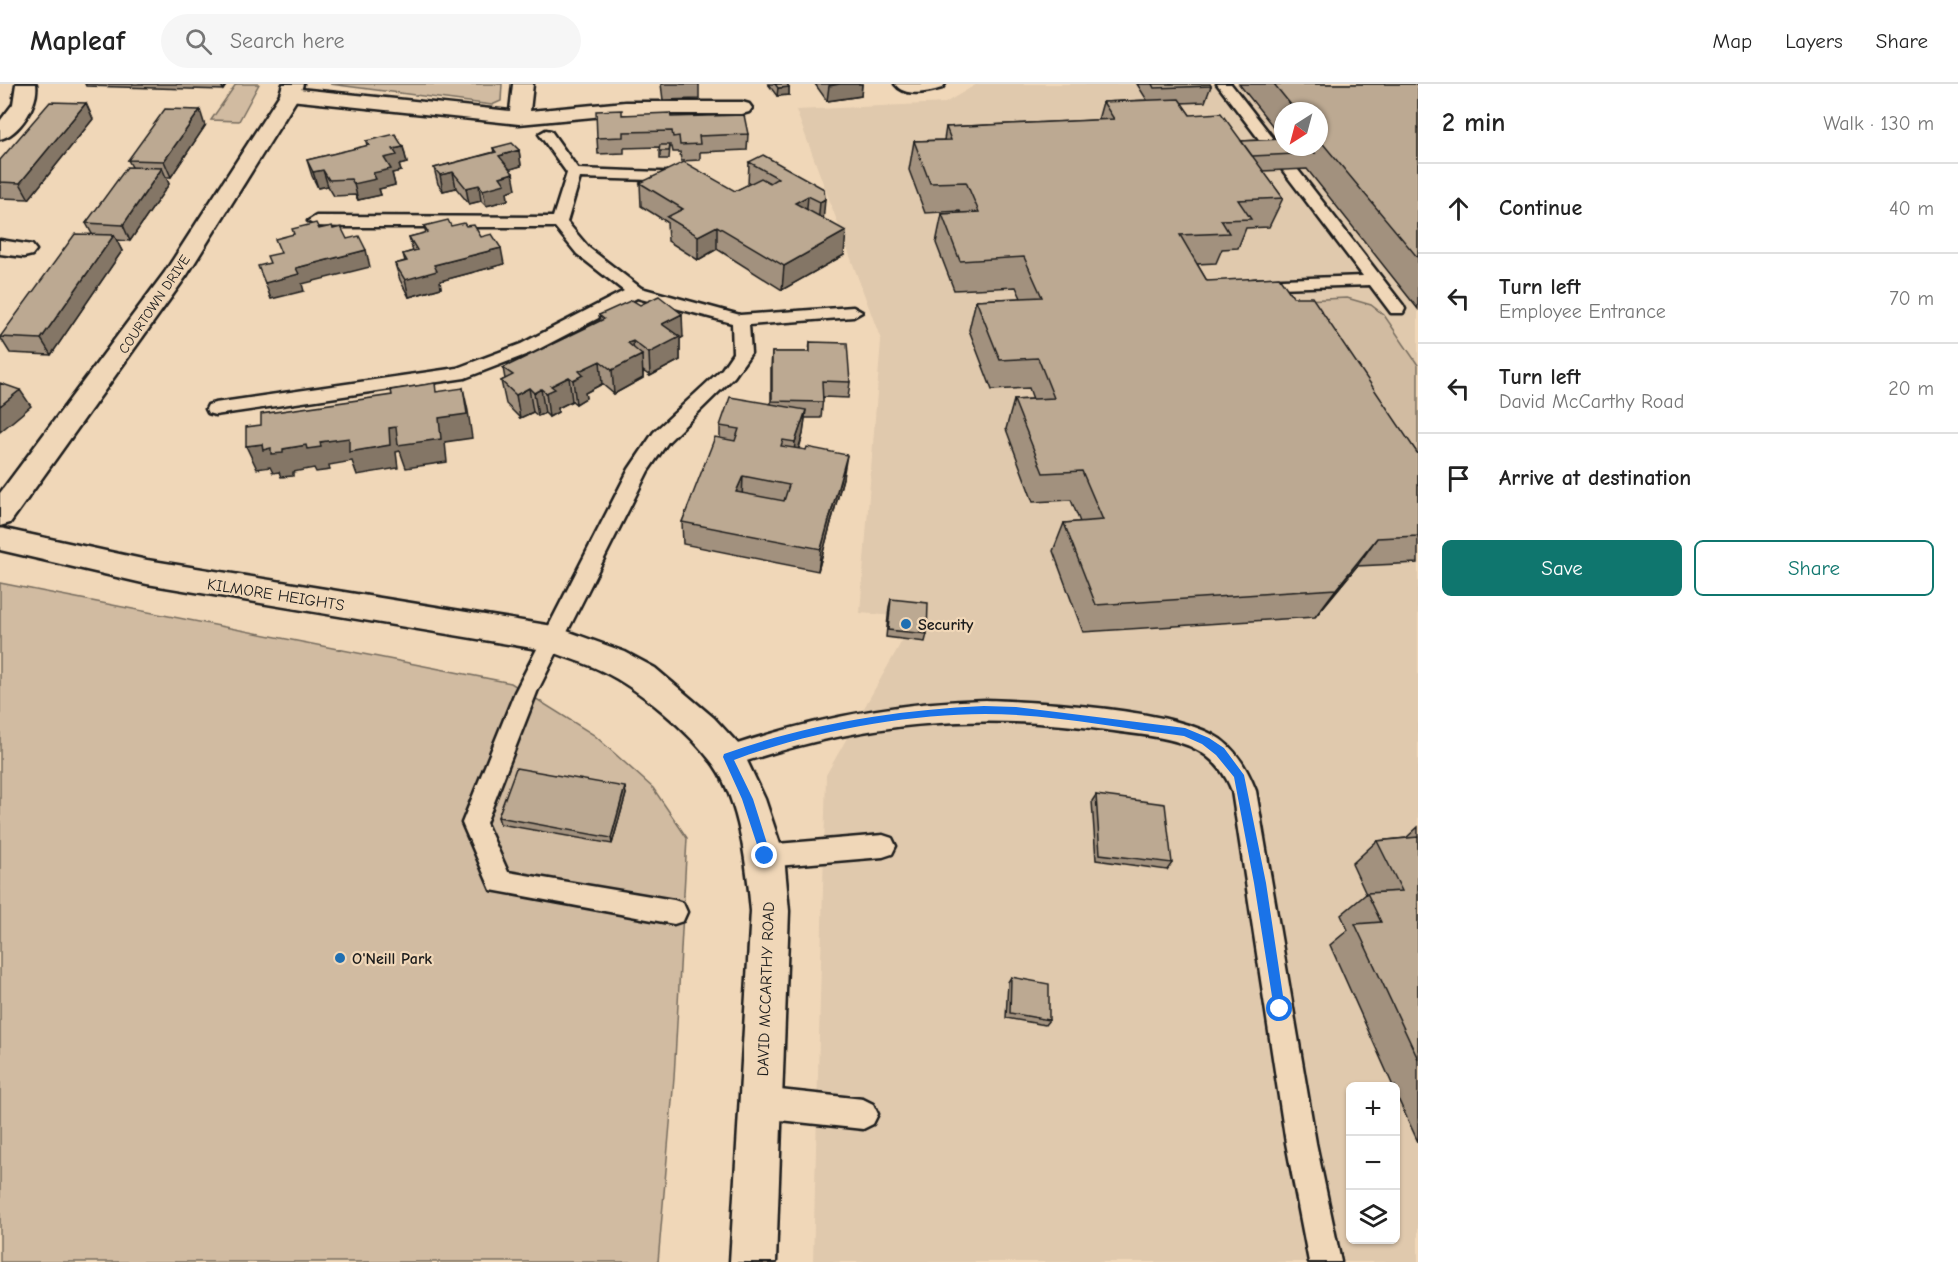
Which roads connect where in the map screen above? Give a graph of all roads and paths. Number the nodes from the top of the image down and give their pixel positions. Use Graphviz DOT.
graph roads {
  1 [pos="523,84"];
  2 [pos="905,84"];
  3 [pos="934,84"];
  4 [pos="1224,84"];
  5 [pos="20,85"];
  6 [pos="623,85"];
  7 [pos="291,89"];
  8 [pos="624,108"];
  9 [pos="742,108"];
  10 [pos="519,118"];
  11 [pos="0,133"];
  12 [pos="546,134"];
  13 [pos="574,173"];
  14 [pos="699,180"];
  15 [pos="316,221"];
  16 [pos="559,222"];
  17 [pos="0,247"];
  18 [pos="24,250"];
  19 [pos="1375,280"];
  20 [pos="1239,286"];
  21 [pos="635,292"];
  22 [pos="1397,309"];
  23 [pos="853,312"];
  24 [pos="741,320"];
  25 [pos="215,409"];
  26 [pos="0,515"];
  27 [pos="0,539"];
  28 [pos="553,639"];
  29 [pos="728,757"];
  30 [pos="883,846"];
  31 [pos="765,856"];
  32 [pos="674,912"];
  33 [pos="761,1102"];
  34 [pos="863,1114"];
  35 [pos="753,1262"];
  36 [pos="1325,1262"];
  1 -- 10 [label="street"];
  2 -- 3 [label="street"];
  4 -- 19 [label="lane"];
  5 -- 11 [label="street"];
  6 -- 8 [label="street"];
  7 -- 10 [label="street"];
  7 -- 26 [label="street, COURTOWN DRIVE"];
  8 -- 9 [label="street"];
  8 -- 10 [label="street"];
  12 -- 13 [label="lane"];
  13 -- 14 [label="lane"];
  13 -- 16 [label="lane"];
  15 -- 16 [label="lane"];
  16 -- 21 [label="lane"];
  17 -- 18 [label="street"];
  19 -- 20 [label="lane"];
  19 -- 22 [label="lane"];
  21 -- 24 [label="lane"];
  21 -- 25 [label="lane"];
  23 -- 24 [label="lane"];
  24 -- 28 [label="lane"];
  27 -- 28 [label="street, KILMORE HEIGHTS"];
  28 -- 29 [label="street, DAVID MCCARTHY ROAD"];
  28 -- 32 [label="lane"];
  29 -- 31 [label="street, DAVID MCCARTHY ROAD"];
  29 -- 36 [label="lane"];
  30 -- 31 [label="lane"];
  31 -- 33 [label="street, DAVID MCCARTHY ROAD"];
  33 -- 34 [label="lane"];
  33 -- 35 [label="street, DAVID MCCARTHY ROAD"];
}
